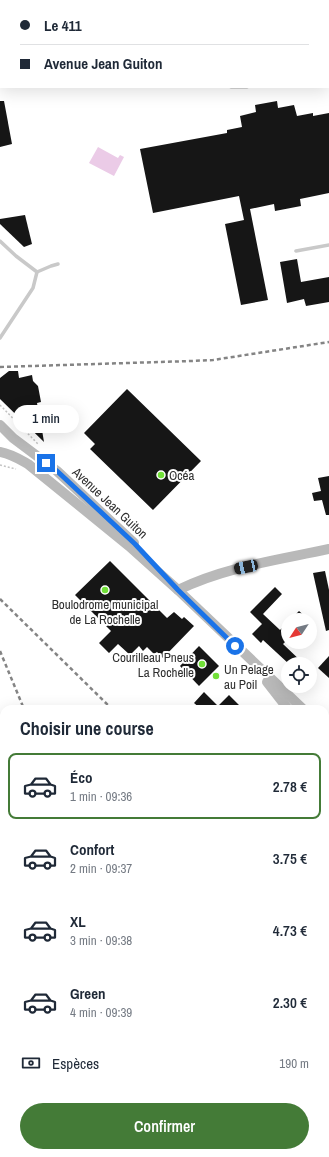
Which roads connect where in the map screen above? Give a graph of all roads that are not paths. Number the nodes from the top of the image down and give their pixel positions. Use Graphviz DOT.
graph roads {
  1 [pos="0,241"];
  2 [pos="329,245"];
  3 [pos="296,251"];
  4 [pos="58,264"];
  5 [pos="37,272"];
  6 [pos="0,338"];
  7 [pos="0,424"];
  8 [pos="0,432"];
  9 [pos="0,452"];
  10 [pos="86,505"];
  11 [pos="329,549"];
  12 [pos="178,590"];
  13 [pos="244,654"];
  14 [pos="285,705"];
  15 [pos="299,705"];
  1 -- 5 [label="lane"];
  2 -- 3 [label="lane"];
  4 -- 5 [label="lane"];
  5 -- 6 [label="lane"];
  7 -- 8 [label="street"];
  7 -- 10 [label="street, Avenue Jean Guiton"];
  9 -- 10 [label="street, Avenue Jean Guiton"];
  10 -- 12 [label="street, Avenue Jean Guiton"];
  11 -- 12 [label="street"];
  12 -- 13 [label="street, Avenue Jean Guiton"];
  13 -- 14 [label="street, Avenue Jean Guiton"];
  13 -- 15 [label="street, Avenue Jean Guiton"];
}
